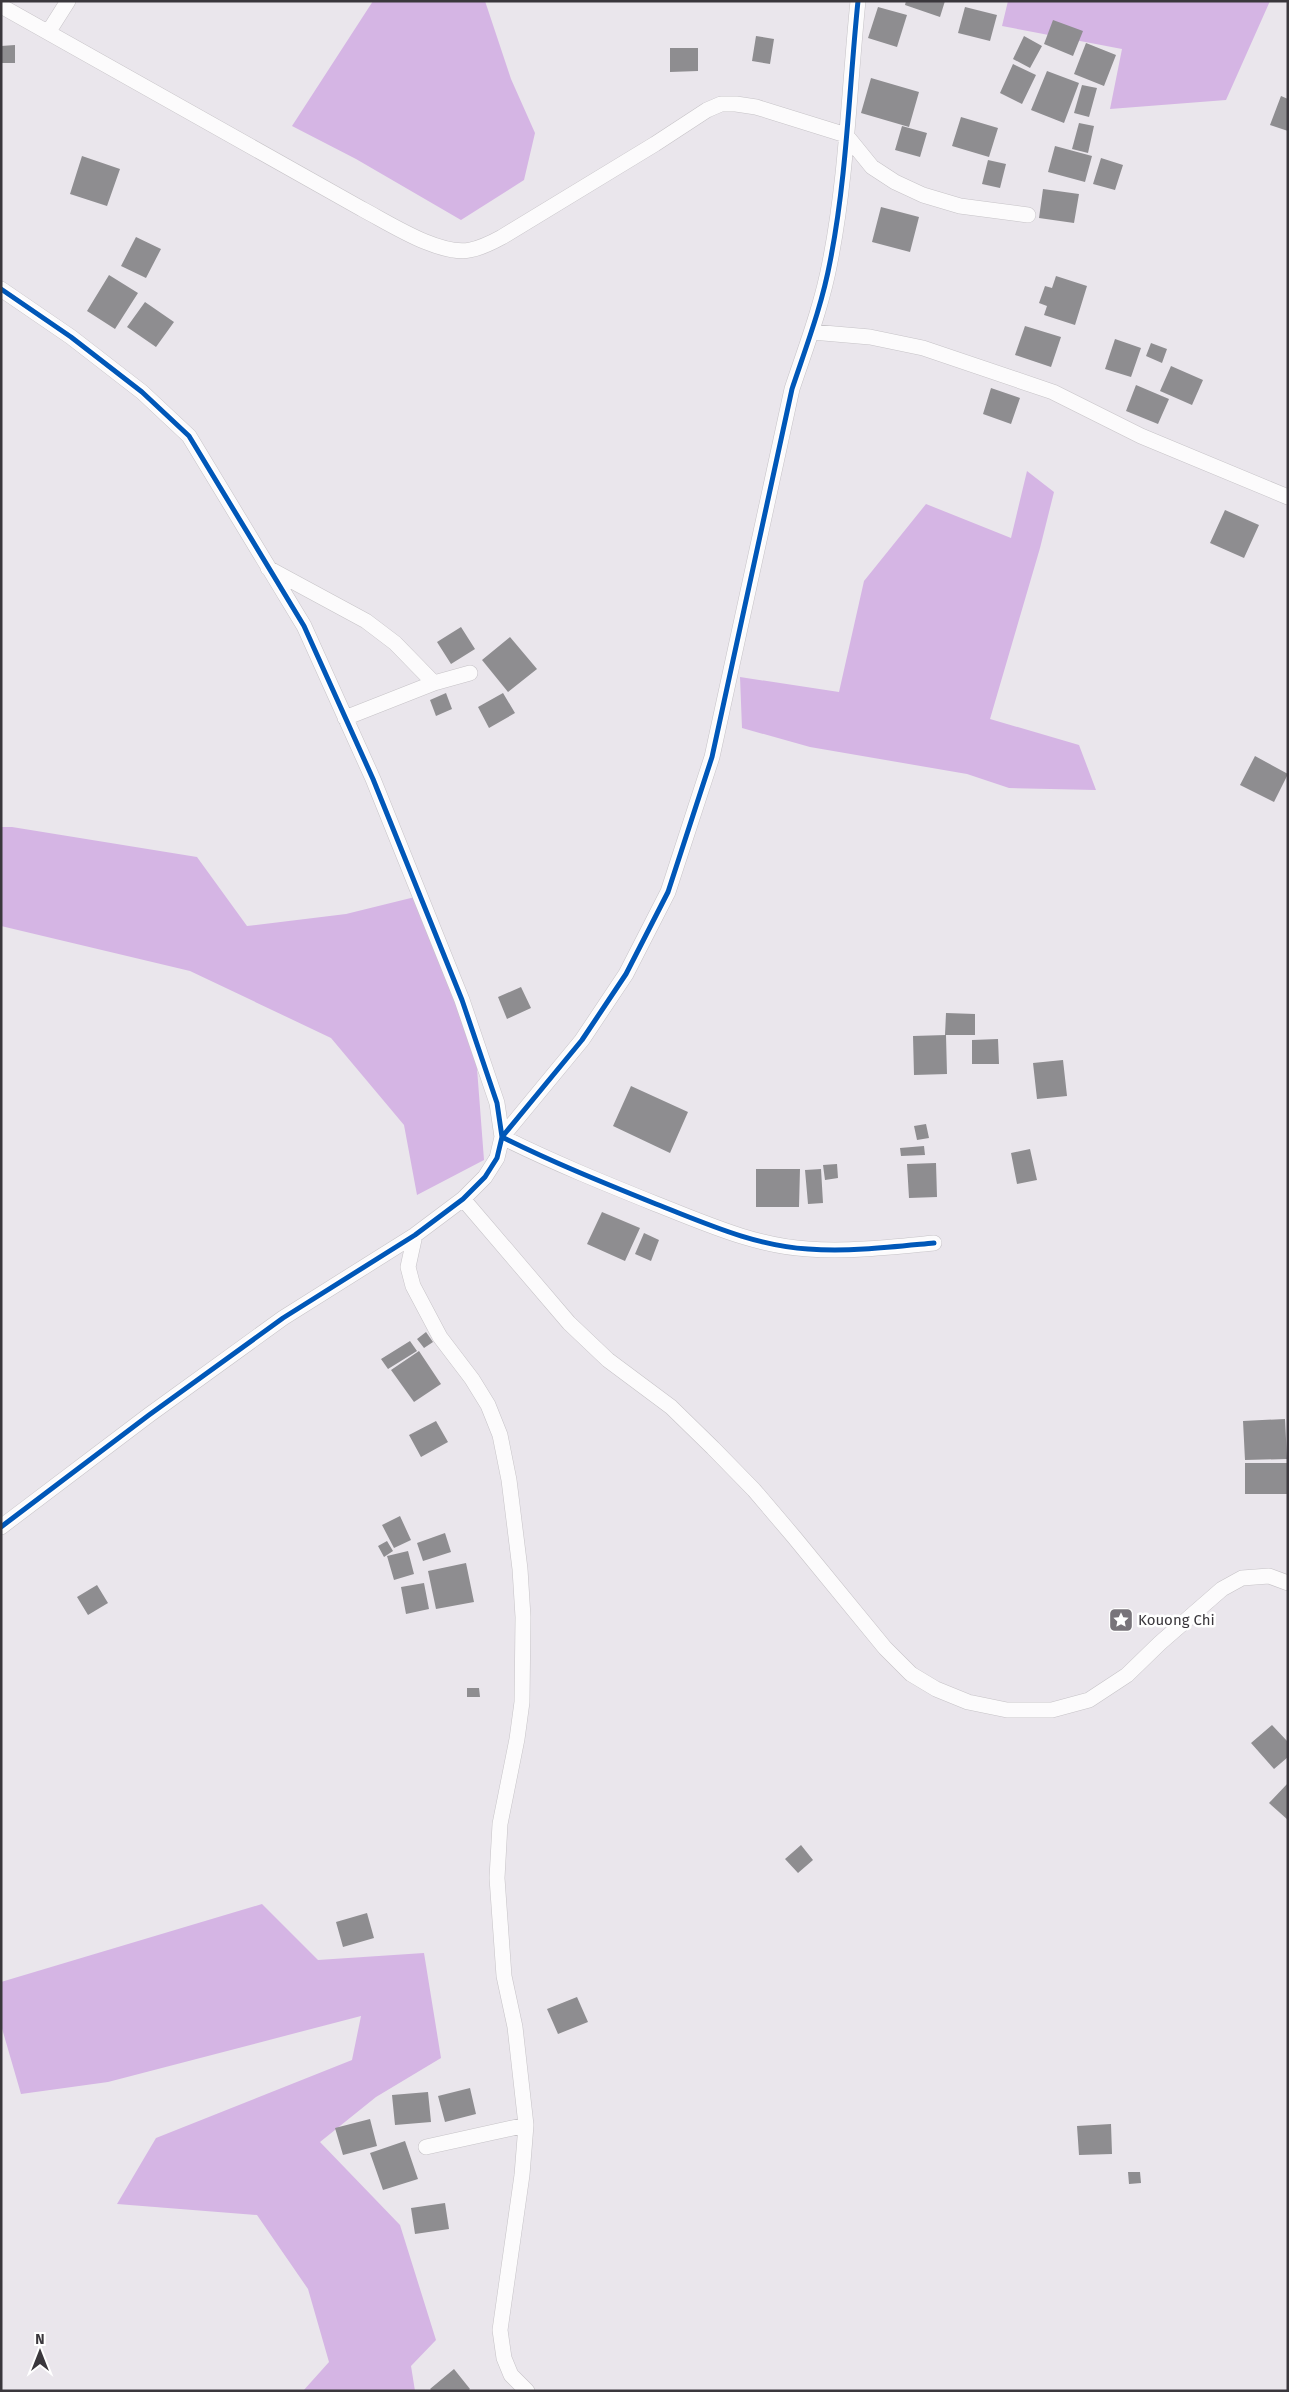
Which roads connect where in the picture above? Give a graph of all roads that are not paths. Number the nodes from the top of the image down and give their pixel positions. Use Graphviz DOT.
graph roads {
  1 [pos="68,1"];
  2 [pos="858,1"];
  3 [pos="1,6"];
  4 [pos="50,31"];
  5 [pos="846,135"];
  6 [pos="1028,215"];
  7 [pos="1,289"];
  8 [pos="812,332"];
  9 [pos="1288,497"];
  10 [pos="268,568"];
  11 [pos="470,673"];
  12 [pos="434,683"];
  13 [pos="345,718"];
  14 [pos="502,1137"];
  15 [pos="463,1199"];
  16 [pos="415,1235"];
  17 [pos="934,1243"];
  18 [pos="1,1527"];
  19 [pos="1288,1583"];
  20 [pos="526,2125"];
  21 [pos="426,2147"];
  22 [pos="527,2391"];
  1 -- 4 [label="street"];
  2 -- 5 [label="street"];
  3 -- 4 [label="street"];
  4 -- 5 [label="street"];
  5 -- 6 [label="street"];
  5 -- 8 [label="street"];
  7 -- 10 [label="street"];
  8 -- 9 [label="street"];
  8 -- 14 [label="street"];
  10 -- 12 [label="street"];
  10 -- 13 [label="street"];
  11 -- 12 [label="street"];
  12 -- 13 [label="street"];
  13 -- 14 [label="street"];
  14 -- 15 [label="street"];
  14 -- 17 [label="street"];
  15 -- 16 [label="street"];
  15 -- 19 [label="street"];
  16 -- 18 [label="street"];
  16 -- 20 [label="street"];
  20 -- 21 [label="street"];
  20 -- 22 [label="street"];
}
